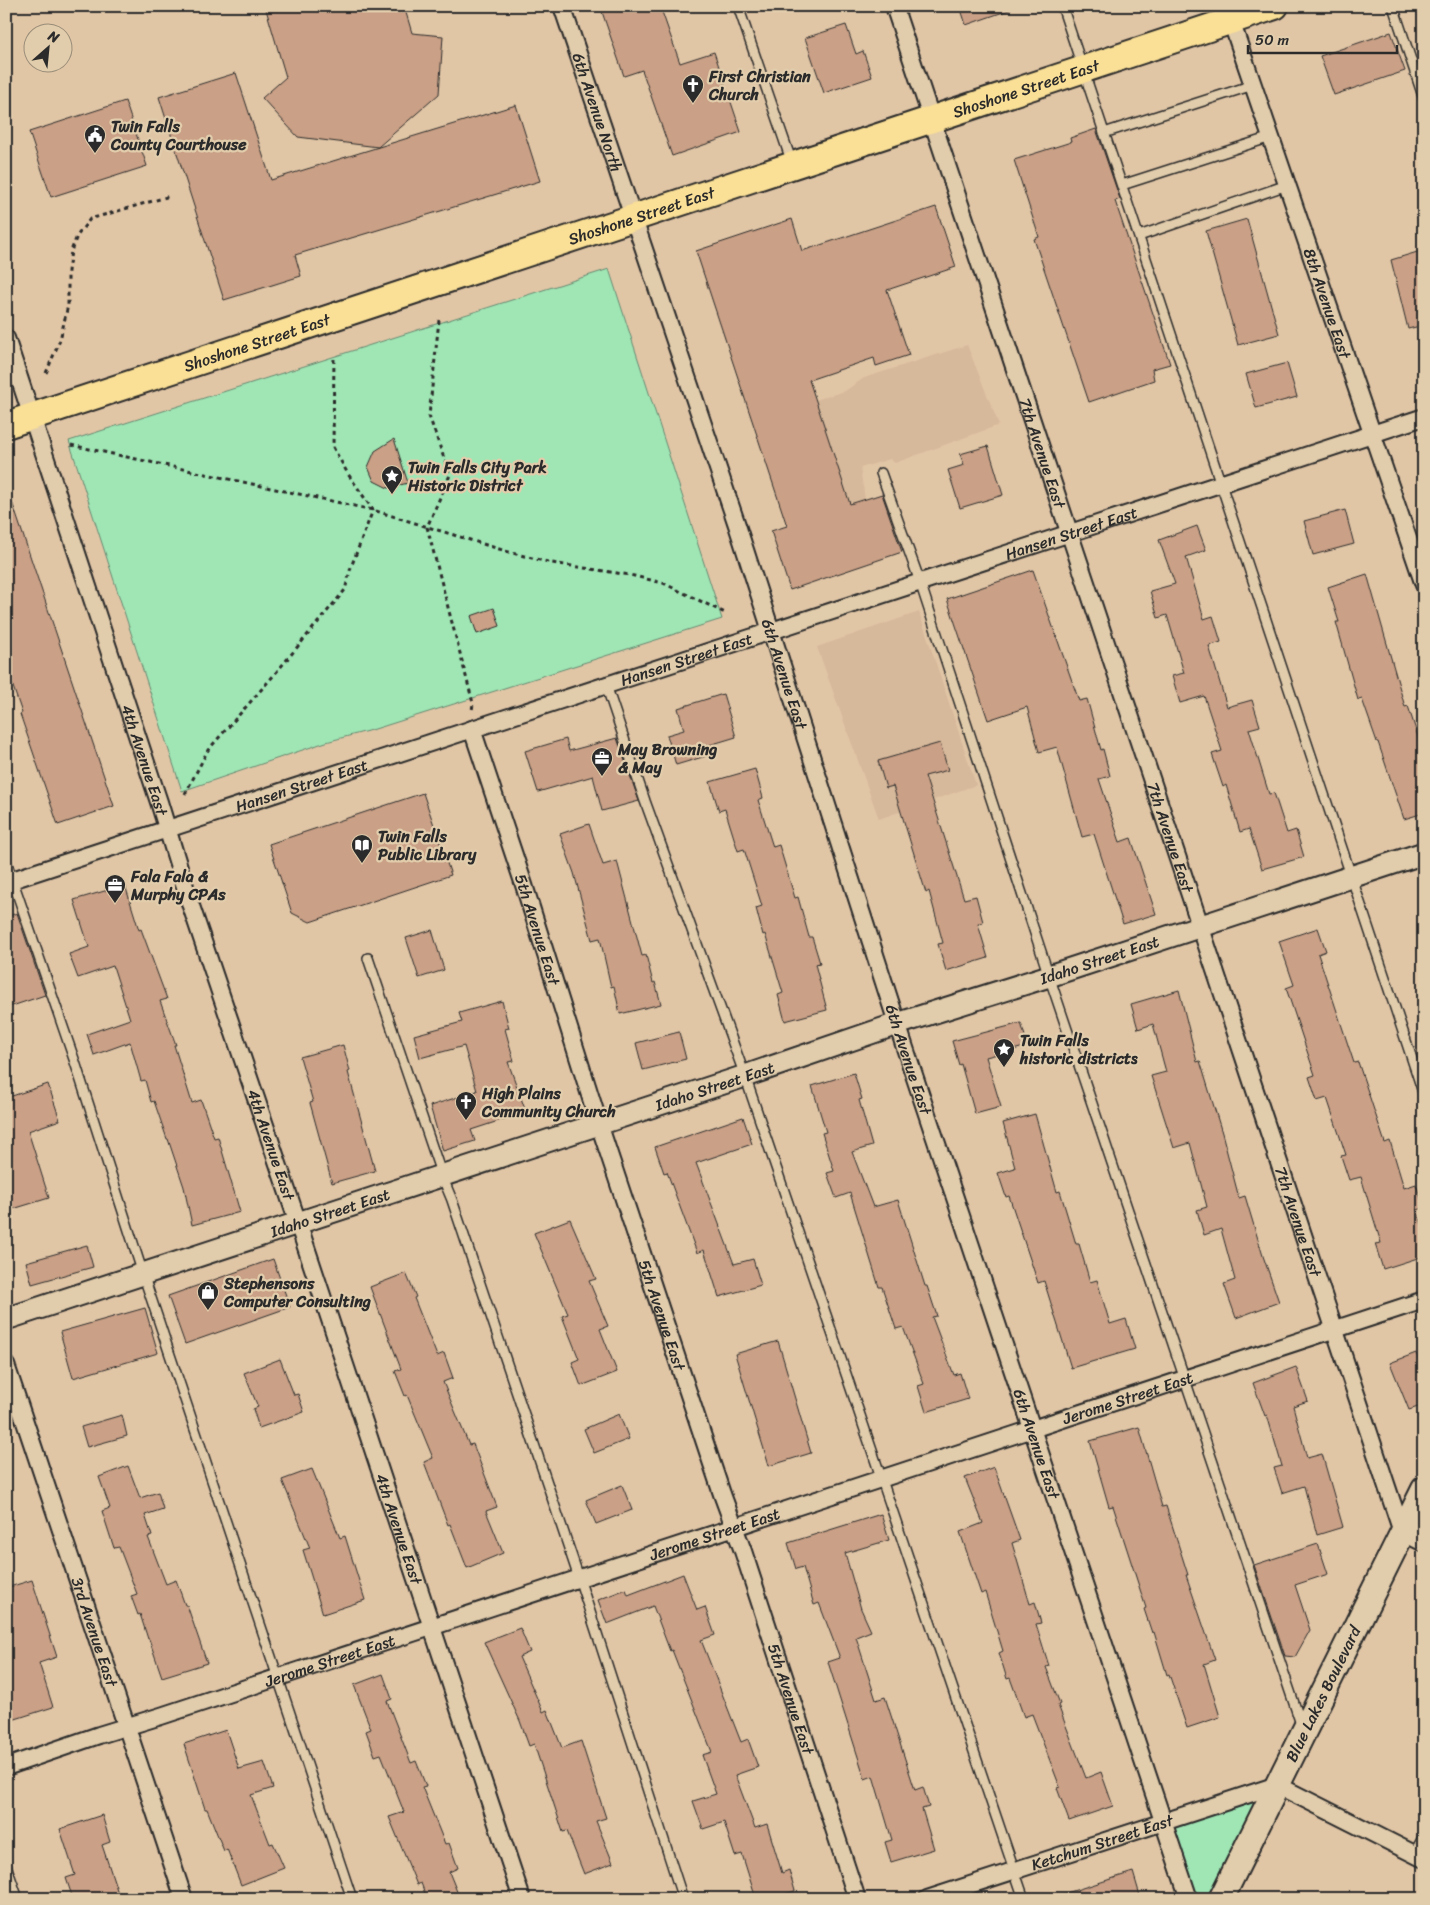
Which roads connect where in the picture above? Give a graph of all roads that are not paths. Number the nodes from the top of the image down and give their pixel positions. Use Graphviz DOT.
graph roads {
  1 [pos="562,6"];
  2 [pos="738,6"];
  3 [pos="894,6"];
  4 [pos="1062,6"];
  5 [pos="1275,6"];
  6 [pos="1393,6"];
  7 [pos="1229,14"];
  8 [pos="1083,70"];
  9 [pos="1253,85"];
  10 [pos="1424,99"];
  11 [pos="931,120"];
  12 [pos="1104,133"];
  13 [pos="1270,137"];
  14 [pos="793,166"];
  15 [pos="1122,185"];
  16 [pos="1287,185"];
  17 [pos="635,218"];
  18 [pos="1138,236"];
  19 [pos="6,338"];
  20 [pos="33,417"];
  21 [pos="1424,418"];
  22 [pos="6,426"];
  23 [pos="1371,433"];
  24 [pos="881,473"];
  25 [pos="1221,483"];
  26 [pos="1070,533"];
  27 [pos="920,582"];
  28 [pos="1424,585"];
  29 [pos="770,631"];
  30 [pos="606,685"];
  31 [pos="472,729"];
  32 [pos="167,829"];
  33 [pos="1424,852"];
  34 [pos="6,861"];
  35 [pos="1352,877"];
  36 [pos="9,881"];
  37 [pos="1200,925"];
  38 [pos="368,958"];
  39 [pos="1049,976"];
  40 [pos="897,1024"];
  41 [pos="745,1076"];
  42 [pos="1424,1094"];
  43 [pos="599,1124"];
  44 [pos="442,1176"];
  45 [pos="298,1223"];
  46 [pos="144,1274"];
  47 [pos="1424,1300"];
  48 [pos="6,1319"];
  49 [pos="1334,1329"];
  50 [pos="6,1366"];
  51 [pos="1184,1379"];
  52 [pos="1032,1428"];
  53 [pos="882,1479"];
  54 [pos="1424,1489"];
  55 [pos="734,1527"];
  56 [pos="1402,1532"];
  57 [pos="1424,1543"];
  58 [pos="579,1578"];
  59 [pos="432,1627"];
  60 [pos="278,1678"];
  61 [pos="126,1726"];
  62 [pos="1304,1732"];
  63 [pos="6,1767"];
  64 [pos="1277,1785"];
  65 [pos="1164,1822"];
  66 [pos="1424,1836"];
  67 [pos="1419,1856"];
  68 [pos="6,1865"];
  69 [pos="1014,1870"];
  70 [pos="18,1899"];
  71 [pos="184,1899"];
  72 [pos="352,1899"];
  73 [pos="522,1899"];
  74 [pos="683,1899"];
  75 [pos="856,1899"];
  76 [pos="927,1899"];
  77 [pos="1024,1899"];
  78 [pos="1189,1899"];
  79 [pos="1221,1899"];
  1 -- 17 [label="street, 6th Avenue North"];
  2 -- 14 [label="lane"];
  3 -- 11 [label="street, 7th Avenue East"];
  4 -- 8 [label="lane"];
  5 -- 7 [label="main road, Shoshone Street East"];
  6 -- 10 [label="lane"];
  7 -- 8 [label="main road, Shoshone Street East"];
  7 -- 9 [label="street, 8th Avenue East"];
  8 -- 11 [label="main road, Shoshone Street East"];
  8 -- 12 [label="lane"];
  9 -- 12 [label="lane"];
  9 -- 13 [label="street, 8th Avenue East"];
  11 -- 14 [label="main road, Shoshone Street East"];
  11 -- 26 [label="street, 7th Avenue East"];
  12 -- 15 [label="lane"];
  13 -- 15 [label="lane"];
  13 -- 16 [label="street, 8th Avenue East"];
  14 -- 17 [label="main road, Shoshone Street East"];
  15 -- 18 [label="lane"];
  16 -- 18 [label="lane"];
  16 -- 23 [label="street, 8th Avenue East"];
  17 -- 20 [label="main road, Shoshone Street East"];
  17 -- 29 [label="street, 6th Avenue East"];
  18 -- 25 [label="lane"];
  19 -- 20 [label="street, 4th Avenue East"];
  20 -- 22 [label="main road, Shoshone Street East"];
  20 -- 32 [label="street, 4th Avenue East"];
  21 -- 23 [label="street, Hansen Street East"];
  23 -- 25 [label="street, Hansen Street East"];
  23 -- 28 [label="street, 8th Avenue East"];
  24 -- 27 [label="lane"];
  25 -- 26 [label="street, Hansen Street East"];
  25 -- 35 [label="lane"];
  26 -- 27 [label="street, Hansen Street East"];
  26 -- 37 [label="street, 7th Avenue East"];
  27 -- 29 [label="street, Hansen Street East"];
  27 -- 39 [label="lane"];
  29 -- 30 [label="street, Hansen Street East"];
  29 -- 40 [label="street, 6th Avenue East"];
  30 -- 31 [label="street, Hansen Street East"];
  30 -- 41 [label="lane"];
  31 -- 32 [label="street, Hansen Street East"];
  31 -- 43 [label="street, 5th Avenue East"];
  32 -- 36 [label="street, Hansen Street East"];
  32 -- 45 [label="street, 4th Avenue East"];
  33 -- 35 [label="street, Idaho Street East"];
  34 -- 36 [label="lane"];
  35 -- 37 [label="street, Idaho Street East"];
  35 -- 42 [label="lane"];
  36 -- 46 [label="lane"];
  37 -- 39 [label="street, Idaho Street East"];
  37 -- 49 [label="street, 7th Avenue East"];
  38 -- 44 [label="lane"];
  39 -- 40 [label="street, Idaho Street East"];
  39 -- 51 [label="lane"];
  40 -- 41 [label="street, Idaho Street East"];
  40 -- 52 [label="street, 6th Avenue East"];
  41 -- 43 [label="street, Idaho Street East"];
  41 -- 53 [label="lane"];
  43 -- 44 [label="street, Idaho Street East"];
  43 -- 55 [label="street, 5th Avenue East"];
  44 -- 45 [label="street, Idaho Street East"];
  44 -- 58 [label="lane"];
  45 -- 46 [label="street, Idaho Street East"];
  45 -- 59 [label="street, 4th Avenue East"];
  46 -- 48 [label="street, Idaho Street East"];
  46 -- 60 [label="lane"];
  47 -- 49 [label="street, Jerome Street East"];
  49 -- 51 [label="street, Jerome Street East"];
  49 -- 56 [label="street, 7th Avenue East"];
  50 -- 61 [label="street, 3rd Avenue East"];
  51 -- 52 [label="street, Jerome Street East"];
  51 -- 62 [label="lane"];
  52 -- 53 [label="street, Jerome Street East"];
  52 -- 65 [label="street, 6th Avenue East"];
  53 -- 55 [label="street, Jerome Street East"];
  53 -- 69 [label="lane"];
  54 -- 56 [label="main road, Blue Lakes Boulevard"];
  55 -- 58 [label="street, Jerome Street East"];
  55 -- 75 [label="street, 5th Avenue East"];
  56 -- 57 [label="street"];
  56 -- 62 [label="main road, Blue Lakes Boulevard"];
  58 -- 59 [label="street, Jerome Street East"];
  58 -- 74 [label="lane"];
  59 -- 60 [label="street, Jerome Street East"];
  59 -- 73 [label="street, 4th Avenue East"];
  60 -- 61 [label="street, Jerome Street East"];
  60 -- 72 [label="lane"];
  61 -- 63 [label="street, Jerome Street East"];
  61 -- 71 [label="street, 3rd Avenue East"];
  62 -- 64 [label="main road, Blue Lakes Boulevard"];
  64 -- 65 [label="street, Ketchum Street East"];
  64 -- 67 [label="street"];
  64 -- 79 [label="main road, Blue Lakes Boulevard"];
  65 -- 69 [label="street, Ketchum Street East"];
  65 -- 78 [label="street, 6th Avenue East"];
  66 -- 67 [label="lane"];
  68 -- 70 [label="lane"];
  69 -- 76 [label="street, Ketchum Street East"];
  69 -- 77 [label="lane"];
}
